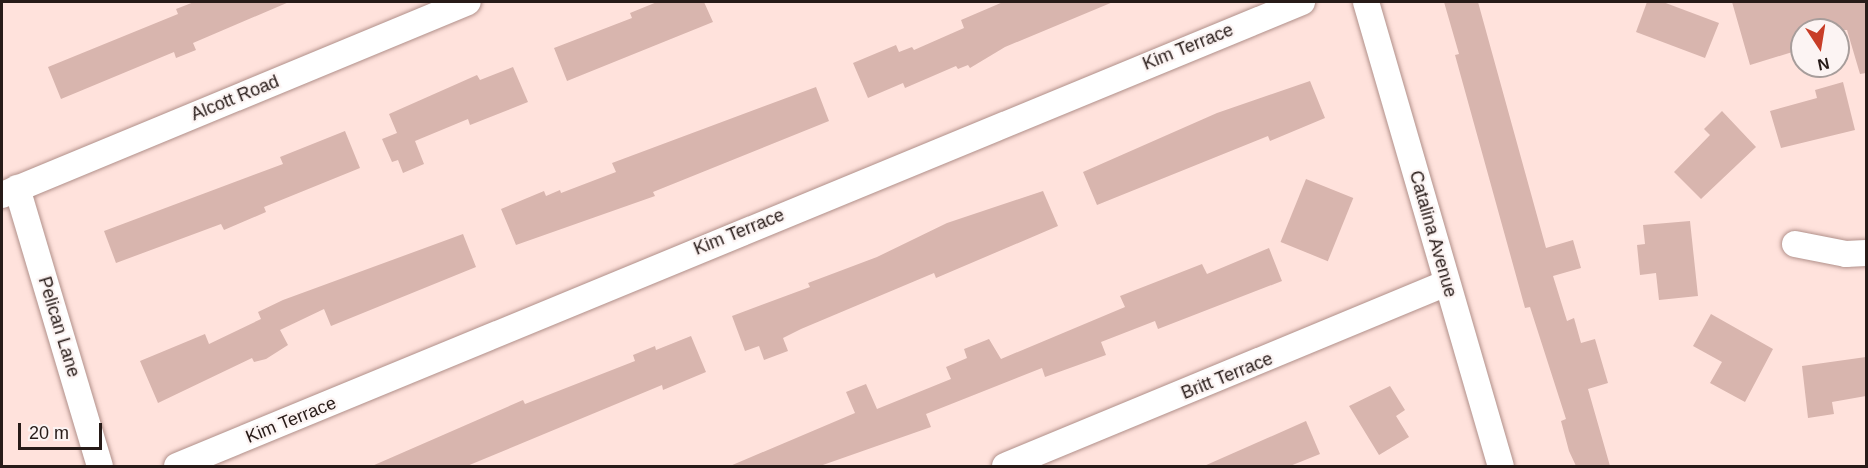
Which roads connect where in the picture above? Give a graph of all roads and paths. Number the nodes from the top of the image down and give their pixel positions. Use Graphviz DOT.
graph roads {
  1 [pos="468,2"];
  2 [pos="1302,2"];
  3 [pos="1366,2"];
  4 [pos="9,191"];
  5 [pos="1795,244"];
  6 [pos="1866,253"];
  7 [pos="1447,283"];
  8 [pos="100,466"];
  9 [pos="177,466"];
  10 [pos="1005,466"];
  11 [pos="1501,466"];
  1 -- 4 [label="street, Alcott Road"];
  2 -- 9 [label="street, Kim Terrace"];
  3 -- 7 [label="street, Catalina Avenue"];
  4 -- 8 [label="street, Pelican Lane"];
  5 -- 6 [label="street"];
  7 -- 10 [label="street, Britt Terrace"];
  7 -- 11 [label="street, Catalina Avenue"];
}
